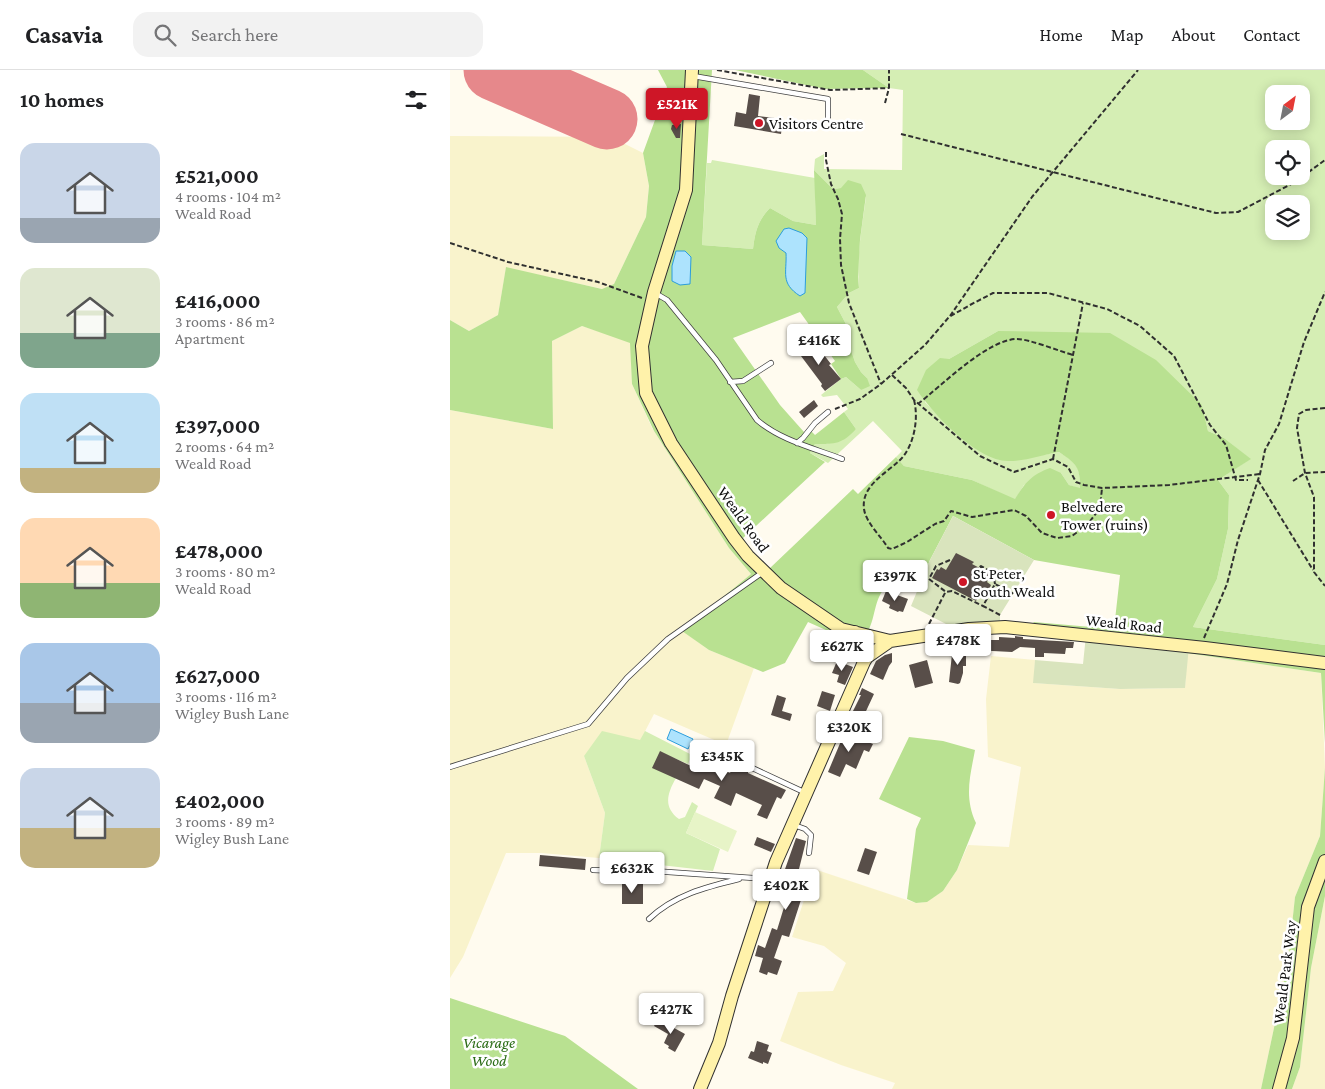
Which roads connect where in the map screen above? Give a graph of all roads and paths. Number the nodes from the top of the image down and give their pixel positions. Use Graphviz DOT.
graph roads {
  1 [pos="718,70"];
  2 [pos="889,70"];
  3 [pos="1138,70"];
  4 [pos="692,73"];
  5 [pos="889,88"];
  6 [pos="886,103"];
  7 [pos="828,117"];
  8 [pos="901,134"];
  9 [pos="826,152"];
  10 [pos="1325,160"];
  11 [pos="1054,171"];
  12 [pos="450,243"];
  13 [pos="1325,292"];
  14 [pos="653,297"];
  15 [pos="1083,303"];
  16 [pos="949,317"];
  17 [pos="1073,355"];
  18 [pos="771,363"];
  19 [pos="892,375"];
  20 [pos="730,382"];
  21 [pos="881,384"];
  22 [pos="914,400"];
  23 [pos="918,404"];
  24 [pos="1325,408"];
  25 [pos="828,412"];
  26 [pos="797,443"];
  27 [pos="842,459"];
  28 [pos="1053,459"];
  29 [pos="1325,472"];
  30 [pos="1305,473"];
  31 [pos="1260,474"];
  32 [pos="1235,477"];
  33 [pos="1248,480"];
  34 [pos="1258,480"];
  35 [pos="1293,481"];
  36 [pos="1102,488"];
  37 [pos="950,560"];
  38 [pos="764,572"];
  39 [pos="974,572"];
  40 [pos="1314,572"];
  41 [pos="995,584"];
  42 [pos="1325,586"];
  43 [pos="946,591"];
  44 [pos="1018,596"];
  45 [pos="983,606"];
  46 [pos="1000,615"];
  47 [pos="855,632"];
  48 [pos="924,635"];
  49 [pos="890,641"];
  50 [pos="1200,648"];
  51 [pos="867,657"];
  52 [pos="1325,663"];
  53 [pos="718,752"];
  54 [pos="450,767"];
  55 [pos="808,793"];
  56 [pos="793,825"];
  57 [pos="809,853"];
  58 [pos="1325,861"];
  59 [pos="593,870"];
  60 [pos="743,878"];
  61 [pos="770,879"];
  62 [pos="649,919"];
  63 [pos="700,1089"];
  64 [pos="1280,1089"];
  1 -- 5 [label="path"];
  2 -- 5 [label="path"];
  3 -- 11 [label="path"];
  4 -- 7 [label="lane"];
  4 -- 14 [label="street, Weald Road"];
  5 -- 6 [label="path"];
  8 -- 11 [label="path"];
  9 -- 21 [label="path"];
  10 -- 11 [label="path"];
  11 -- 16 [label="path"];
  12 -- 14 [label="path"];
  13 -- 31 [label="path"];
  14 -- 20 [label="lane"];
  14 -- 38 [label="street, Weald Road"];
  15 -- 16 [label="path"];
  15 -- 17 [label="path"];
  15 -- 32 [label="path"];
  16 -- 19 [label="path"];
  17 -- 23 [label="path"];
  17 -- 28 [label="path"];
  18 -- 20 [label="lane"];
  19 -- 21 [label="path"];
  19 -- 22 [label="path"];
  20 -- 26 [label="lane"];
  21 -- 25 [label="path"];
  22 -- 23 [label="path"];
  22 -- 36 [label="path"];
  23 -- 28 [label="path"];
  24 -- 30 [label="path"];
  25 -- 26 [label="lane"];
  26 -- 27 [label="lane"];
  28 -- 36 [label="path"];
  29 -- 30 [label="path"];
  30 -- 35 [label="path"];
  30 -- 40 [label="path"];
  31 -- 32 [label="path"];
  31 -- 34 [label="path"];
  32 -- 33 [label="path"];
  32 -- 36 [label="path"];
  34 -- 40 [label="path"];
  34 -- 50 [label="path"];
  37 -- 43 [label="path"];
  38 -- 47 [label="street, Weald Road"];
  38 -- 54 [label="lane"];
  39 -- 41 [label="path"];
  40 -- 42 [label="path"];
  41 -- 44 [label="path"];
  41 -- 45 [label="path"];
  43 -- 45 [label="path"];
  43 -- 48 [label="path"];
  45 -- 46 [label="path"];
  47 -- 49 [label="street, Weald Road"];
  47 -- 51 [label="street"];
  48 -- 49 [label="street, Weald Road"];
  48 -- 50 [label="street, Weald Road"];
  49 -- 51 [label="street"];
  50 -- 52 [label="street, Weald Road"];
  51 -- 55 [label="street"];
  53 -- 55 [label="lane"];
  55 -- 56 [label="street"];
  56 -- 57 [label="lane"];
  56 -- 61 [label="street"];
  58 -- 64 [label="street, Weald Park Way"];
  59 -- 60 [label="lane"];
  60 -- 61 [label="lane"];
  60 -- 62 [label="lane"];
  61 -- 63 [label="street"];
}
